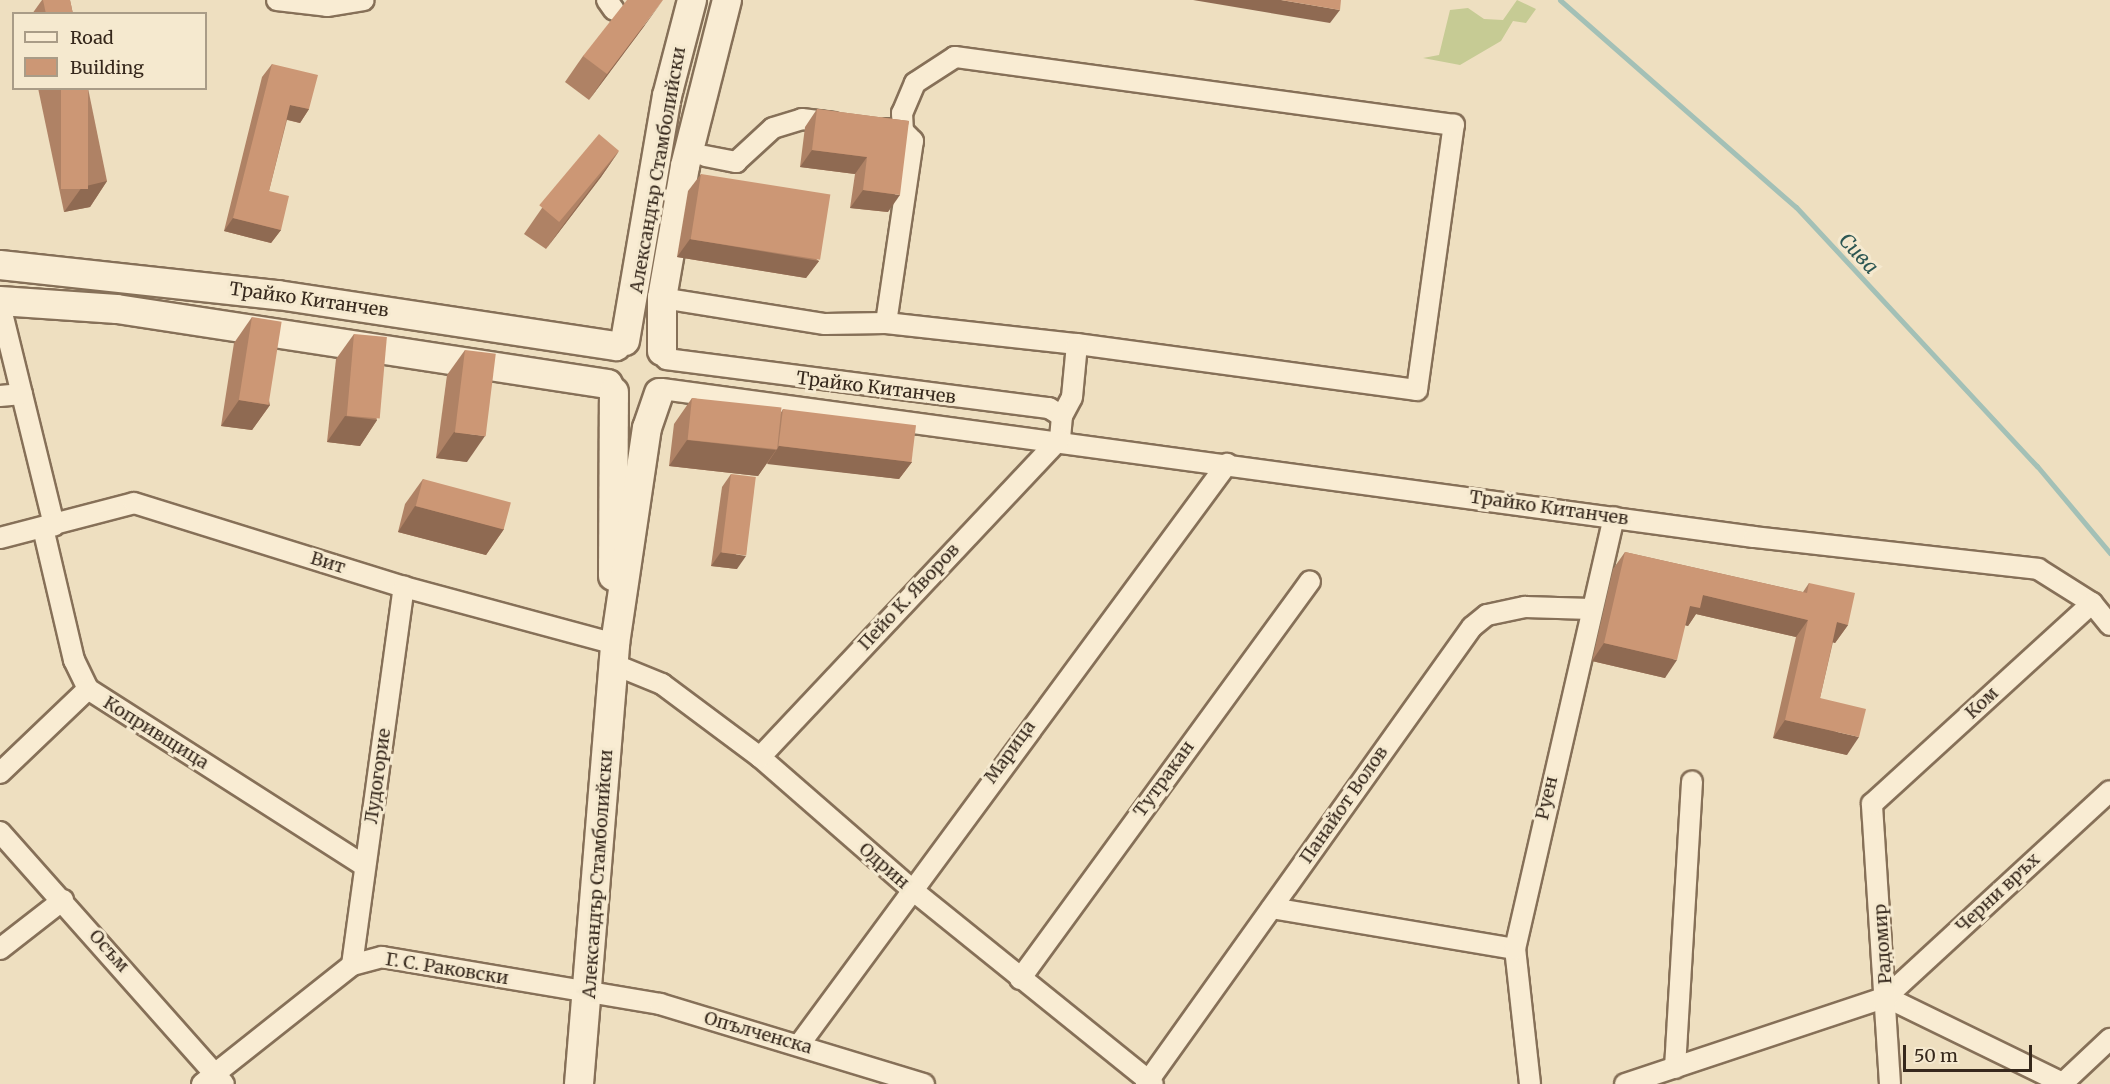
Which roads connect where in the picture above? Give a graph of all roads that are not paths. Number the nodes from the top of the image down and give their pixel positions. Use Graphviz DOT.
graph roads {
  1 [pos="277,0"];
  2 [pos="364,0"];
  3 [pos="692,0"];
  4 [pos="727,0"];
  5 [pos="903,131"];
  6 [pos="705,156"];
  7 [pos="0,265"];
  8 [pos="662,298"];
  9 [pos="0,303"];
  10 [pos="886,323"];
  11 [pos="621,344"];
  12 [pos="1077,344"];
  13 [pos="664,355"];
  14 [pos="611,388"];
  15 [pos="660,391"];
  16 [pos="22,394"];
  17 [pos="0,396"];
  18 [pos="1062,416"];
  19 [pos="1060,439"];
  20 [pos="1227,464"];
  21 [pos="1614,517"];
  22 [pos="49,527"];
  23 [pos="0,538"];
  24 [pos="1310,582"];
  25 [pos="404,587"];
  26 [pos="2092,603"];
  27 [pos="1591,609"];
  28 [pos="2110,625"];
  29 [pos="614,654"];
  30 [pos="88,689"];
  31 [pos="760,757"];
  32 [pos="0,772"];
  33 [pos="1692,782"];
  34 [pos="2110,791"];
  35 [pos="1872,804"];
  36 [pos="0,832"];
  37 [pos="365,866"];
  38 [pos="910,888"];
  39 [pos="63,900"];
  40 [pos="1272,908"];
  41 [pos="0,949"];
  42 [pos="1515,949"];
  43 [pos="352,965"];
  44 [pos="1020,979"];
  45 [pos="590,992"];
  46 [pos="1886,998"];
  47 [pos="2110,1040"];
  48 [pos="799,1045"];
  49 [pos="1675,1068"];
  50 [pos="221,1078"];
  51 [pos="1149,1083"];
  52 [pos="202,1084"];
  53 [pos="579,1084"];
  54 [pos="924,1084"];
  55 [pos="1530,1084"];
  56 [pos="1625,1084"];
  57 [pos="1890,1084"];
  58 [pos="2063,1084"];
  1 -- 2 [label="street"];
  3 -- 11 [label="main road, Александър Стамболийски"];
  4 -- 8 [label="main road, Александър Стамболийски"];
  5 -- 6 [label="street"];
  5 -- 10 [label="street"];
  5 -- 12 [label="street"];
  7 -- 11 [label="main road, Трайко Китанчев"];
  8 -- 10 [label="street"];
  8 -- 13 [label="main road, Александър Стамболийски"];
  9 -- 14 [label="main road, Трайко Китанчев"];
  9 -- 16 [label="street, Копривщица"];
  10 -- 12 [label="street"];
  11 -- 13 [label="main road"];
  11 -- 14 [label="main road, Александър Стамболийски"];
  12 -- 18 [label="street"];
  13 -- 15 [label="main road, Александър Стамболийски"];
  13 -- 18 [label="street, Трайко Китанчев"];
  14 -- 15 [label="main road"];
  14 -- 29 [label="main road, Александър Стамболийски"];
  15 -- 19 [label="street, Трайко Китанчев"];
  15 -- 29 [label="main road, Александър Стамболийски"];
  16 -- 17 [label="street"];
  16 -- 22 [label="street, Копривщица"];
  18 -- 19 [label="street"];
  19 -- 20 [label="street, Трайко Китанчев"];
  19 -- 31 [label="street, Пейо К. Яворов"];
  20 -- 21 [label="street, Трайко Китанчев"];
  20 -- 38 [label="street, Марица"];
  21 -- 26 [label="street, Трайко Китанчев"];
  21 -- 27 [label="street, Руен"];
  22 -- 23 [label="street, Вит"];
  22 -- 25 [label="street, Вит"];
  22 -- 30 [label="street, Копривщица"];
  24 -- 44 [label="street, Тутракан"];
  25 -- 29 [label="street, Вит"];
  25 -- 37 [label="street, Лудогорие"];
  26 -- 28 [label="street"];
  26 -- 35 [label="street, Ком"];
  27 -- 40 [label="street, Панайот Волов"];
  27 -- 42 [label="street, Руен"];
  29 -- 31 [label="street, Одрин"];
  29 -- 45 [label="main road, Александър Стамболийски"];
  30 -- 32 [label="street"];
  30 -- 37 [label="street, Копривщица"];
  31 -- 38 [label="street, Одрин"];
  33 -- 49 [label="street"];
  34 -- 46 [label="street, Черни връх"];
  35 -- 46 [label="street, Радомир"];
  36 -- 39 [label="street, Осъм"];
  37 -- 43 [label="street, Лудогорие"];
  38 -- 44 [label="street, Одрин"];
  38 -- 48 [label="street, Марица"];
  39 -- 41 [label="street"];
  39 -- 50 [label="street, Осъм"];
  40 -- 42 [label="street"];
  40 -- 51 [label="street, Панайот Волов"];
  42 -- 55 [label="street, Руен"];
  43 -- 45 [label="street, Г. С. Раковски"];
  43 -- 50 [label="street, Г. С. Раковски"];
  44 -- 51 [label="street, Одрин"];
  45 -- 48 [label="street, Опълченска"];
  45 -- 53 [label="main road, Александър Стамболийски"];
  46 -- 49 [label="street"];
  46 -- 57 [label="street, Радомир"];
  46 -- 58 [label="street"];
  47 -- 58 [label="street"];
  48 -- 54 [label="street, Опълченска"];
  49 -- 56 [label="street"];
  50 -- 52 [label="street, Г. С. Раковски"];
}
